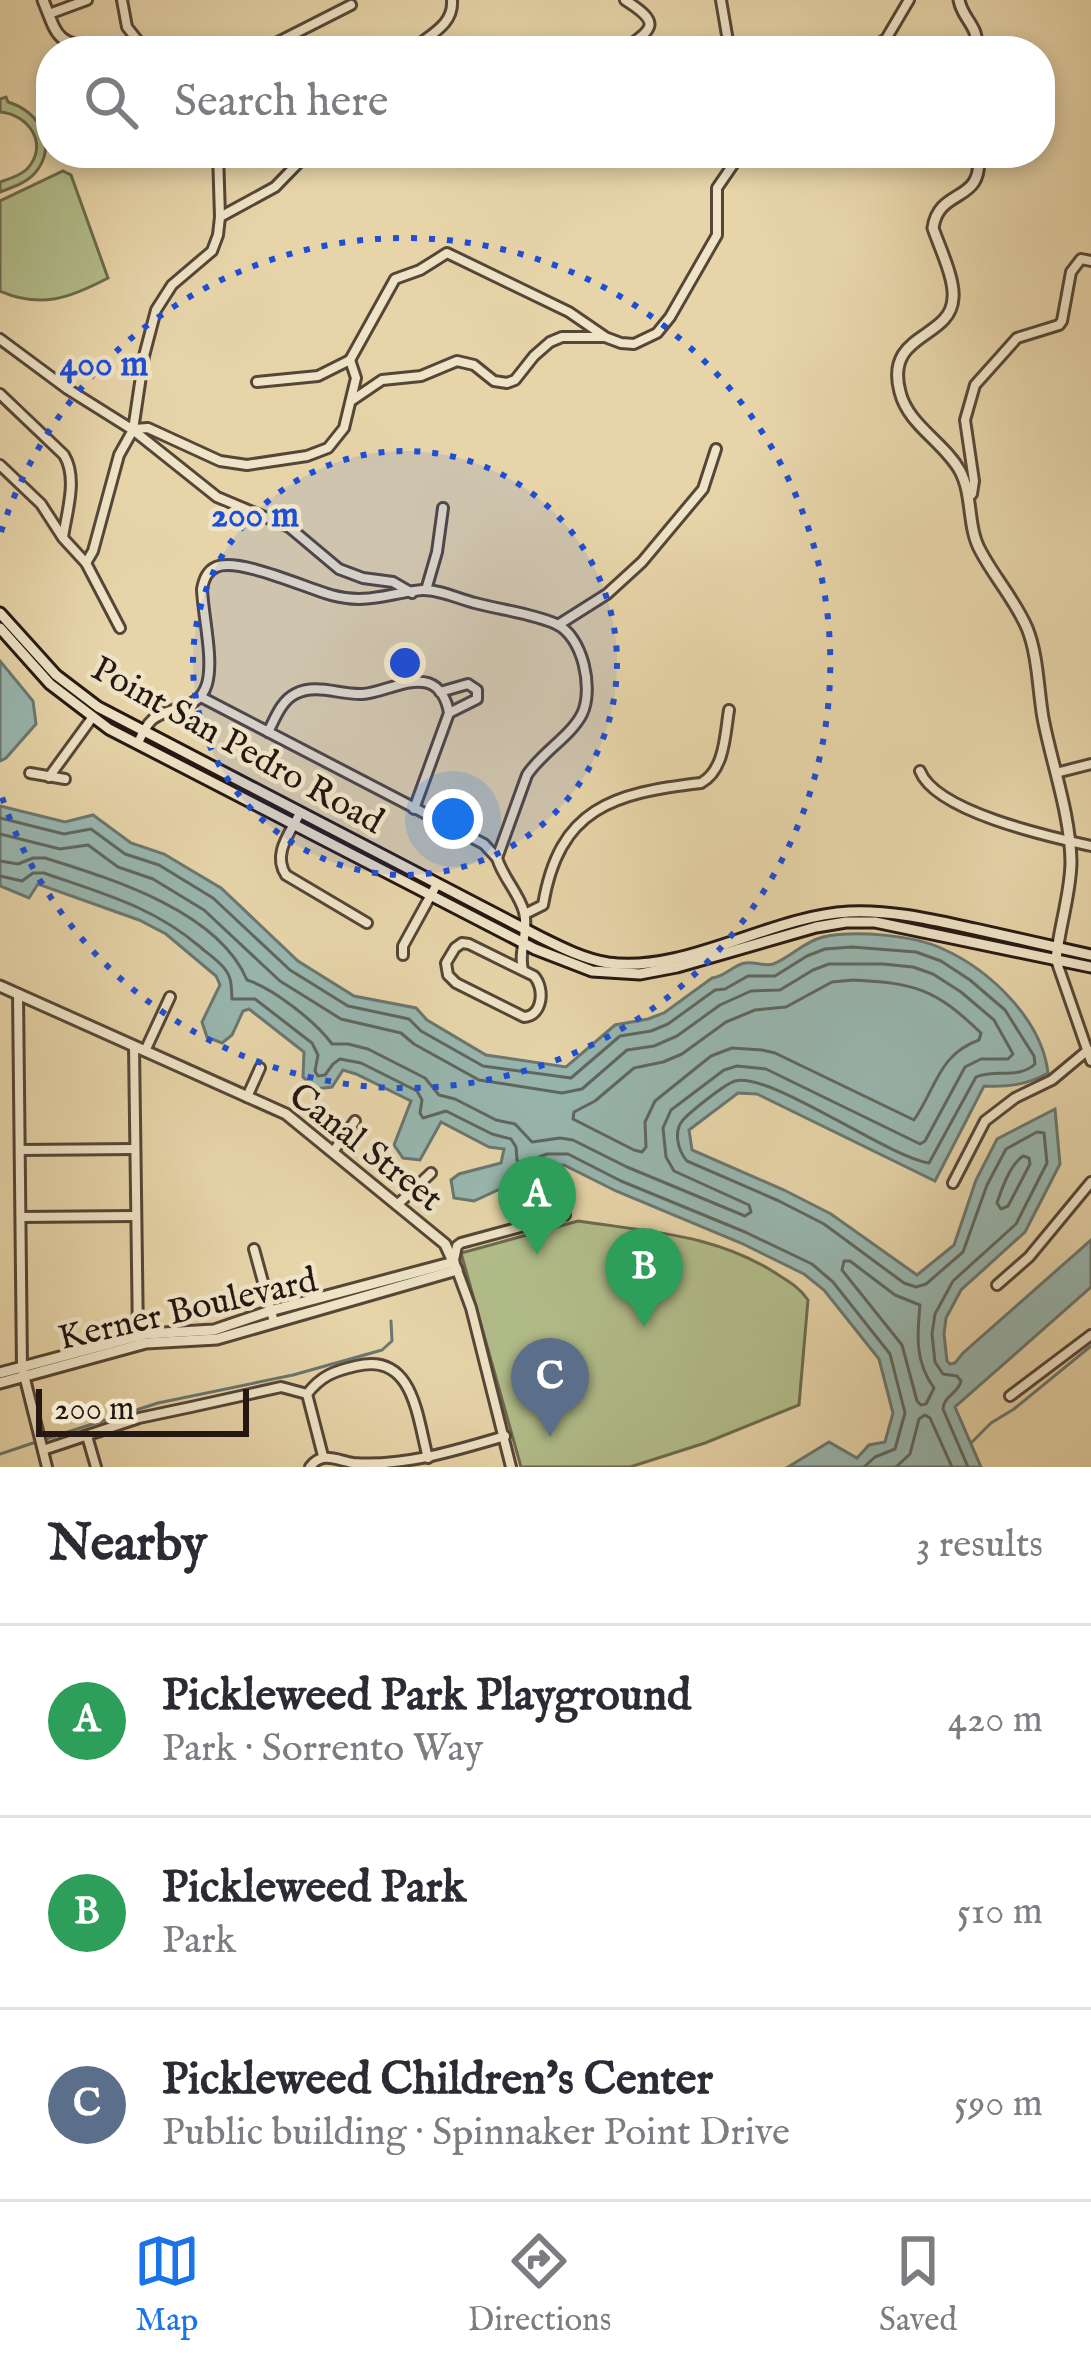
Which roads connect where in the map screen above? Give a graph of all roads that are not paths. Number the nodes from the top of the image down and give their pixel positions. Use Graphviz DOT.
graph roads {
  1 [pos="44,0"];
  2 [pos="87,0"];
  3 [pos="122,0"];
  4 [pos="452,0"];
  5 [pos="626,0"];
  6 [pos="721,0"];
  7 [pos="909,0"];
  8 [pos="959,0"];
  9 [pos="351,5"];
  10 [pos="49,14"];
  11 [pos="59,36"];
  12 [pos="134,36"];
  13 [pos="292,36"];
  14 [pos="430,36"];
  15 [pos="643,36"];
  16 [pos="728,36"];
  17 [pos="888,36"];
  18 [pos="976,36"];
  19 [pos="218,168"];
  20 [pos="293,168"];
  21 [pos="731,168"];
  22 [pos="980,168"];
  23 [pos="220,217"];
  24 [pos="1091,261"];
  25 [pos="605,337"];
  26 [pos="0,339"];
  27 [pos="350,360"];
  28 [pos="257,382"];
  29 [pos="0,394"];
  30 [pos="351,401"];
  31 [pos="133,430"];
  32 [pos="716,449"];
  33 [pos="0,465"];
  34 [pos="968,498"];
  35 [pos="443,508"];
  36 [pos="63,538"];
  37 [pos="86,563"];
  38 [pos="426,590"];
  39 [pos="412,593"];
  40 [pos="0,613"];
  41 [pos="558,625"];
  42 [pos="0,628"];
  43 [pos="120,628"];
  44 [pos="440,692"];
  45 [pos="201,697"];
  46 [pos="729,710"];
  47 [pos="449,713"];
  48 [pos="92,718"];
  49 [pos="268,732"];
  50 [pos="140,737"];
  51 [pos="1091,764"];
  52 [pos="920,772"];
  53 [pos="30,773"];
  54 [pos="1056,773"];
  55 [pos="49,777"];
  56 [pos="65,779"];
  57 [pos="414,809"];
  58 [pos="297,818"];
  59 [pos="1070,841"];
  60 [pos="1091,846"];
  61 [pos="497,858"];
  62 [pos="434,889"];
  63 [pos="525,914"];
  64 [pos="368,923"];
  65 [pos="525,929"];
  66 [pos="523,942"];
  67 [pos="1057,947"];
  68 [pos="403,955"];
  69 [pos="1091,955"];
  70 [pos="1055,960"];
  71 [pos="505,961"];
  72 [pos="1091,968"];
  73 [pos="524,970"];
  74 [pos="0,986"];
  75 [pos="18,994"];
  76 [pos="170,997"];
  77 [pos="139,1049"];
  78 [pos="1089,1056"];
  79 [pos="260,1068"];
  80 [pos="247,1097"];
  81 [pos="355,1121"];
  82 [pos="135,1149"];
  83 [pos="20,1150"];
  84 [pos="332,1151"];
  85 [pos="430,1173"];
  86 [pos="1091,1182"];
  87 [pos="953,1183"];
  88 [pos="397,1205"];
  89 [pos="566,1215"];
  90 [pos="136,1216"];
  91 [pos="21,1217"];
  92 [pos="254,1249"];
  93 [pos="455,1266"];
  94 [pos="997,1285"];
  95 [pos="272,1317"];
  96 [pos="1091,1335"];
  97 [pos="138,1341"];
  98 [pos="22,1372"];
  99 [pos="0,1373"];
  100 [pos="0,1383"];
  101 [pos="307,1394"];
  102 [pos="1010,1396"];
  103 [pos="87,1436"];
  104 [pos="506,1436"];
  105 [pos="43,1450"];
  106 [pos="323,1456"];
  107 [pos="428,1458"];
  108 [pos="47,1467"];
  109 [pos="96,1467"];
  110 [pos="310,1467"];
  111 [pos="512,1467"];
  1 -- 10 [label="main road"];
  2 -- 10 [label="street"];
  3 -- 12 [label="street"];
  4 -- 14 [label="street"];
  5 -- 15 [label="street"];
  6 -- 16 [label="street"];
  7 -- 17 [label="street"];
  8 -- 18 [label="main road"];
  9 -- 13 [label="street"];
  10 -- 11 [label="main road"];
  19 -- 23 [label="street"];
  20 -- 23 [label="street"];
  21 -- 25 [label="street"];
  22 -- 34 [label="main road"];
  23 -- 31 [label="street"];
  24 -- 34 [label="street"];
  25 -- 27 [label="street"];
  25 -- 30 [label="street"];
  26 -- 31 [label="street"];
  27 -- 28 [label="street"];
  27 -- 30 [label="street"];
  29 -- 36 [label="street"];
  30 -- 31 [label="street"];
  31 -- 37 [label="street"];
  31 -- 39 [label="street"];
  32 -- 41 [label="street"];
  33 -- 36 [label="street"];
  34 -- 54 [label="main road"];
  35 -- 38 [label="street"];
  36 -- 37 [label="street"];
  37 -- 43 [label="street"];
  38 -- 39 [label="street"];
  38 -- 41 [label="street"];
  39 -- 45 [label="street"];
  40 -- 50 [label="main road, Point San Pedro Road"];
  41 -- 61 [label="street"];
  42 -- 48 [label="main road, Point San Pedro Road"];
  44 -- 47 [label="street"];
  44 -- 47 [label="street"];
  44 -- 49 [label="street"];
  45 -- 49 [label="street"];
  45 -- 50 [label="street"];
  46 -- 63 [label="street"];
  47 -- 57 [label="street"];
  48 -- 50 [label="main road, Point San Pedro Road"];
  48 -- 55 [label="street"];
  49 -- 57 [label="street"];
  50 -- 58 [label="main road, Point San Pedro Road"];
  51 -- 54 [label="street"];
  52 -- 59 [label="street"];
  53 -- 55 [label="street"];
  54 -- 59 [label="main road"];
  55 -- 56 [label="street"];
  57 -- 61 [label="street"];
  58 -- 62 [label="main road, Point San Pedro Road"];
  58 -- 64 [label="street"];
  59 -- 60 [label="street"];
  59 -- 67 [label="main road"];
  61 -- 63 [label="street"];
  62 -- 65 [label="main road, Point San Pedro Road"];
  62 -- 66 [label="main road, Point San Pedro Road"];
  62 -- 68 [label="street"];
  63 -- 65 [label="street"];
  65 -- 66 [label="street"];
  65 -- 67 [label="main road, Point San Pedro Road"];
  66 -- 70 [label="main road, Point San Pedro Road"];
  66 -- 71 [label="street"];
  66 -- 73 [label="street"];
  67 -- 69 [label="main road, Point San Pedro Road"];
  67 -- 70 [label="main road"];
  70 -- 72 [label="main road, Point San Pedro Road"];
  70 -- 78 [label="street"];
  71 -- 73 [label="street"];
  71 -- 73 [label="street"];
  74 -- 75 [label="main road, Canal Street"];
  75 -- 77 [label="main road, Canal Street"];
  75 -- 83 [label="street"];
  76 -- 77 [label="street"];
  77 -- 80 [label="main road, Canal Street"];
  77 -- 82 [label="street"];
  78 -- 87 [label="street"];
  79 -- 80 [label="street"];
  80 -- 84 [label="main road, Canal Street"];
  81 -- 84 [label="street"];
  82 -- 83 [label="street"];
  82 -- 90 [label="street"];
  83 -- 91 [label="street"];
  84 -- 88 [label="main road, Canal Street"];
  85 -- 88 [label="street"];
  86 -- 94 [label="street"];
  88 -- 93 [label="main road, Canal Street"];
  89 -- 93 [label="street"];
  90 -- 91 [label="street"];
  90 -- 97 [label="street"];
  91 -- 98 [label="street"];
  92 -- 95 [label="street"];
  93 -- 95 [label="main road, Kerner Boulevard"];
  93 -- 104 [label="street, Canal Street"];
  95 -- 97 [label="main road, Kerner Boulevard"];
  96 -- 102 [label="street"];
  97 -- 98 [label="main road, Kerner Boulevard"];
  98 -- 99 [label="main road, Kerner Boulevard"];
  98 -- 100 [label="main road, Kerner Boulevard"];
  98 -- 105 [label="street"];
  101 -- 103 [label="street"];
  101 -- 106 [label="street"];
  101 -- 107 [label="street"];
  103 -- 105 [label="street"];
  103 -- 109 [label="street"];
  104 -- 107 [label="street"];
  104 -- 111 [label="street, Canal Street"];
  105 -- 108 [label="street"];
  106 -- 107 [label="street"];
  106 -- 110 [label="street"];
}
